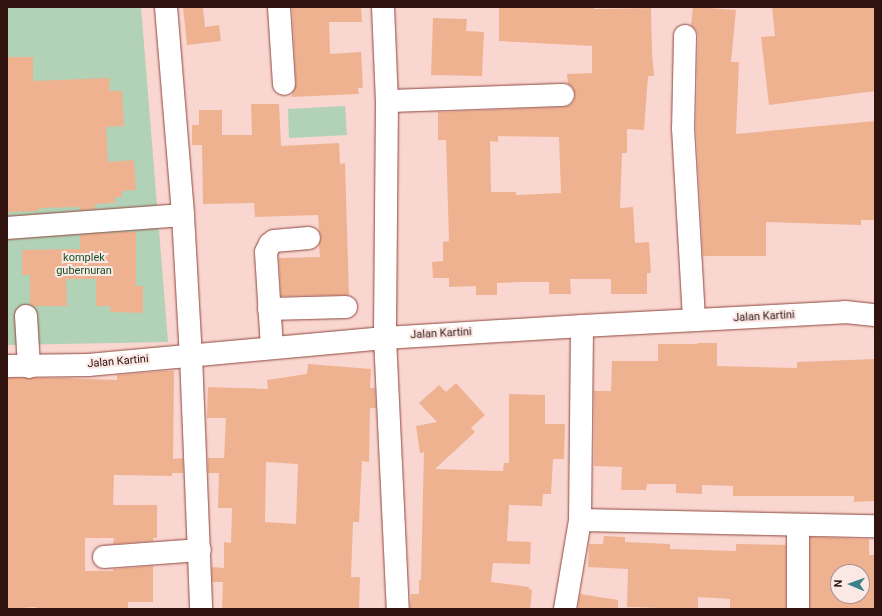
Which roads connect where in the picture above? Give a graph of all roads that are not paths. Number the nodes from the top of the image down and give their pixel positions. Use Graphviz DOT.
graph roads {
  1 [pos="166,7"];
  2 [pos="279,7"];
  3 [pos="383,7"];
  4 [pos="685,36"];
  5 [pos="284,84"];
  6 [pos="563,95"];
  7 [pos="388,101"];
  8 [pos="183,216"];
  9 [pos="7,228"];
  10 [pos="309,238"];
  11 [pos="346,307"];
  12 [pos="268,309"];
  13 [pos="875,315"];
  14 [pos="26,316"];
  15 [pos="694,320"];
  16 [pos="582,326"];
  17 [pos="386,338"];
  18 [pos="272,348"];
  19 [pos="191,356"];
  20 [pos="7,366"];
  21 [pos="29,367"];
  22 [pos="580,520"];
  23 [pos="798,526"];
  24 [pos="875,526"];
  25 [pos="200,550"];
  26 [pos="104,557"];
  27 [pos="201,609"];
  28 [pos="398,609"];
  29 [pos="565,609"];
  30 [pos="798,609"];
  1 -- 8 [label="street"];
  2 -- 5 [label="street"];
  3 -- 7 [label="street"];
  4 -- 15 [label="street"];
  6 -- 7 [label="street"];
  7 -- 17 [label="street"];
  8 -- 9 [label="street"];
  8 -- 19 [label="street"];
  10 -- 12 [label="street"];
  11 -- 12 [label="street"];
  12 -- 18 [label="street"];
  13 -- 15 [label="street, Jalan Kartini"];
  14 -- 21 [label="street"];
  15 -- 16 [label="street, Jalan Kartini"];
  16 -- 17 [label="street, Jalan Kartini"];
  16 -- 22 [label="street"];
  17 -- 18 [label="street, Jalan Kartini"];
  17 -- 28 [label="street"];
  18 -- 19 [label="street, Jalan Kartini"];
  19 -- 21 [label="street, Jalan Kartini"];
  19 -- 25 [label="street"];
  20 -- 21 [label="street, Jalan Kartini"];
  22 -- 23 [label="street"];
  22 -- 29 [label="street"];
  23 -- 24 [label="street"];
  23 -- 30 [label="street"];
  25 -- 26 [label="street"];
  25 -- 27 [label="street"];
}
